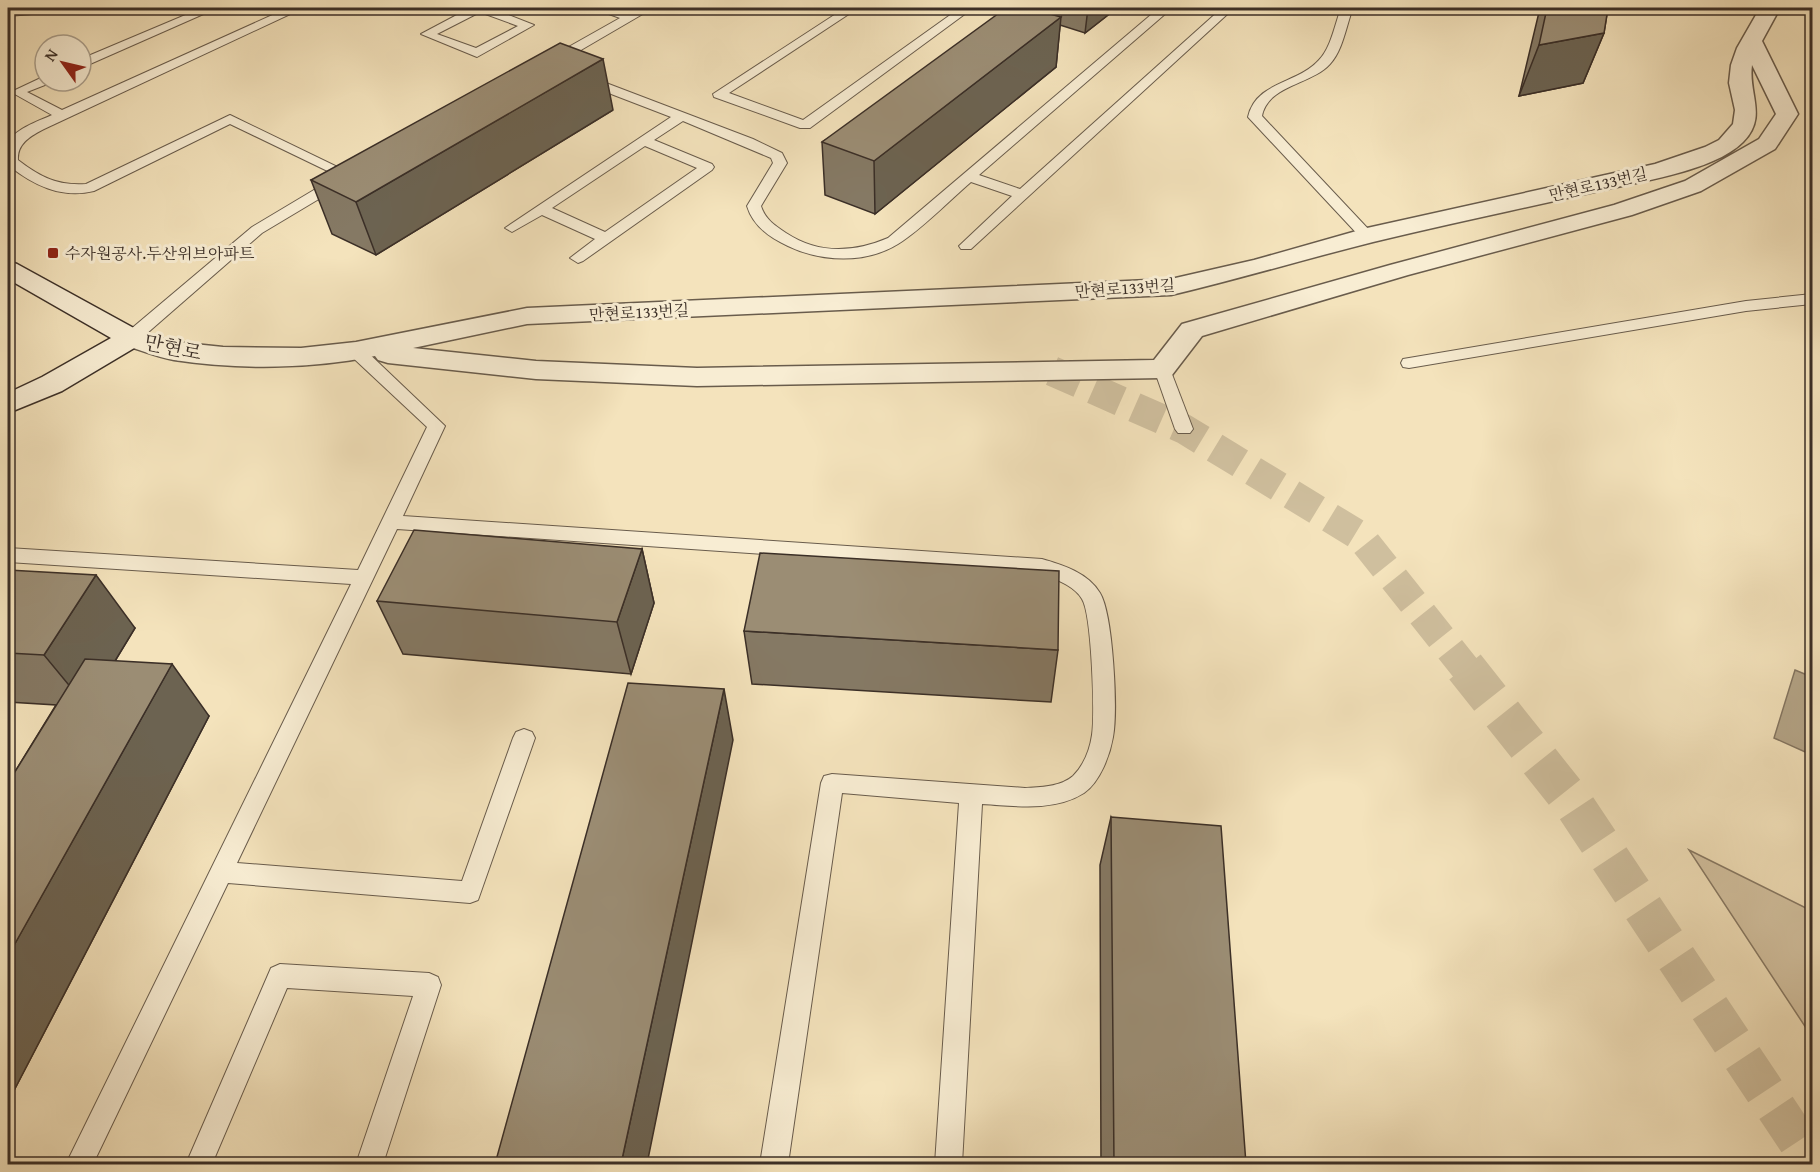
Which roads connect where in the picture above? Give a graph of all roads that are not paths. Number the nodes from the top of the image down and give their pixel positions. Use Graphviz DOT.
graph roads {
  1 [pos="56,8"];
  2 [pos="212,8"];
  3 [pos="297,8"];
  4 [pos="479,8"];
  5 [pos="598,8"];
  6 [pos="646,8"];
  7 [pos="852,8"];
  8 [pos="967,8"];
  9 [pos="1166,8"];
  10 [pos="1228,8"];
  11 [pos="1347,8"];
  12 [pos="1770,8"];
  13 [pos="8,13"];
  14 [pos="629,17"];
  15 [pos="1752,42"];
  16 [pos="93,59"];
  17 [pos="33,85"];
  18 [pos="62,115"];
  19 [pos="682,117"];
  20 [pos="644,141"];
  21 [pos="969,176"];
  22 [pos="1022,195"];
  23 [pos="541,209"];
  24 [pos="512,228"];
  25 [pos="1367,236"];
  26 [pos="606,238"];
  27 [pos="966,246"];
  28 [pos="578,258"];
  29 [pos="8,268"];
  30 [pos="1812,299"];
  31 [pos="131,338"];
  32 [pos="356,351"];
  33 [pos="1409,363"];
  34 [pos="1161,369"];
  35 [pos="8,404"];
  36 [pos="1184,429"];
  37 [pos="391,522"];
  38 [pos="8,555"];
  39 [pos="364,578"];
  40 [pos="524,738"];
  41 [pos="971,794"];
  42 [pos="221,872"];
  43 [pos="79,1164"];
  44 [pos="198,1164"];
  45 [pos="370,1164"];
  46 [pos="774,1164"];
  47 [pos="949,1164"];
  1 -- 13 [label="lane"];
  2 -- 16 [label="lane"];
  3 -- 18 [label="lane"];
  4 -- 4 [label="lane"];
  5 -- 14 [label="lane"];
  6 -- 14 [label="lane"];
  7 -- 8 [label="lane"];
  9 -- 21 [label="lane"];
  10 -- 22 [label="lane"];
  11 -- 25 [label="lane"];
  12 -- 15 [label="street, 만현로133번길"];
  14 -- 19 [label="lane"];
  15 -- 25 [label="street, 만현로133번길"];
  15 -- 34 [label="street"];
  17 -- 18 [label="lane"];
  18 -- 31 [label="lane"];
  19 -- 20 [label="lane"];
  19 -- 21 [label="lane"];
  20 -- 23 [label="lane"];
  20 -- 26 [label="lane"];
  21 -- 22 [label="lane"];
  22 -- 27 [label="lane"];
  23 -- 24 [label="lane"];
  23 -- 26 [label="lane"];
  25 -- 32 [label="street, 만현로133번길"];
  26 -- 28 [label="lane"];
  29 -- 31 [label="street, 만현로"];
  30 -- 33 [label="lane"];
  31 -- 32 [label="street, 만현로"];
  31 -- 35 [label="street"];
  32 -- 34 [label="street"];
  32 -- 37 [label="lane"];
  34 -- 36 [label="lane"];
  37 -- 39 [label="lane"];
  37 -- 41 [label="lane"];
  38 -- 39 [label="lane"];
  39 -- 42 [label="lane"];
  40 -- 42 [label="lane"];
  41 -- 46 [label="lane"];
  41 -- 47 [label="lane"];
  42 -- 43 [label="lane"];
  44 -- 45 [label="lane"];
}
